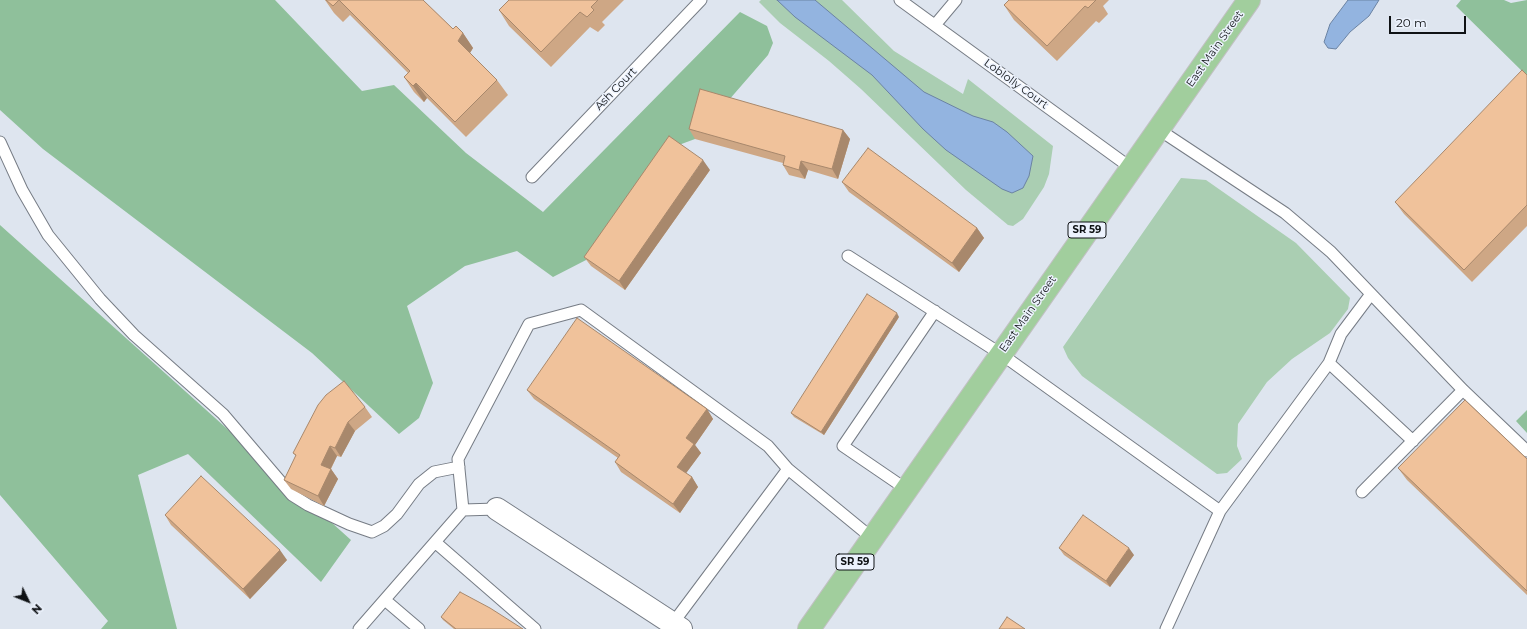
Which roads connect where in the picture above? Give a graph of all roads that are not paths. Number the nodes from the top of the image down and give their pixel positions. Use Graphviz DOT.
graph roads {
  1 [pos="701,0"];
  2 [pos="900,0"];
  3 [pos="956,0"];
  4 [pos="1249,0"];
  5 [pos="935,25"];
  6 [pos="1158,129"];
  7 [pos="0,142"];
  8 [pos="1131,168"];
  9 [pos="532,177"];
  10 [pos="848,256"];
  11 [pos="1371,294"];
  12 [pos="935,312"];
  13 [pos="1001,354"];
  14 [pos="1330,363"];
  15 [pos="1463,390"];
  16 [pos="1413,441"];
  17 [pos="1527,451"];
  18 [pos="459,467"];
  19 [pos="788,469"];
  20 [pos="906,489"];
  21 [pos="1362,492"];
  22 [pos="497,509"];
  23 [pos="463,510"];
  24 [pos="1220,511"];
  25 [pos="872,538"];
  26 [pos="435,542"];
  27 [pos="385,600"];
  28 [pos="677,626"];
  29 [pos="359,629"];
  30 [pos="419,629"];
  31 [pos="535,629"];
  32 [pos="808,629"];
  33 [pos="1166,629"];
  1 -- 9 [label="lane, Ash Court"];
  2 -- 5 [label="lane, Loblolly Court"];
  3 -- 5 [label="lane"];
  4 -- 6 [label="main road, East Main Street / SR 59"];
  5 -- 8 [label="lane, Loblolly Court"];
  6 -- 8 [label="main road, East Main Street / SR 59"];
  6 -- 11 [label="lane"];
  7 -- 18 [label="lane"];
  8 -- 13 [label="main road, East Main Street / SR 59"];
  10 -- 12 [label="lane"];
  11 -- 14 [label="lane"];
  11 -- 15 [label="lane"];
  12 -- 13 [label="lane"];
  12 -- 20 [label="lane"];
  13 -- 20 [label="main road, East Main Street / SR 59"];
  13 -- 24 [label="lane"];
  14 -- 16 [label="lane"];
  14 -- 24 [label="lane"];
  15 -- 16 [label="lane"];
  15 -- 17 [label="lane"];
  16 -- 21 [label="lane"];
  18 -- 19 [label="lane"];
  18 -- 23 [label="lane"];
  19 -- 25 [label="lane"];
  19 -- 28 [label="lane"];
  20 -- 25 [label="main road, East Main Street / SR 59"];
  22 -- 23 [label="lane"];
  22 -- 28 [label="street"];
  23 -- 26 [label="lane"];
  24 -- 33 [label="lane"];
  25 -- 32 [label="main road, East Main Street / SR 59"];
  26 -- 27 [label="lane"];
  26 -- 31 [label="lane"];
  27 -- 29 [label="lane"];
  27 -- 30 [label="lane"];
}
